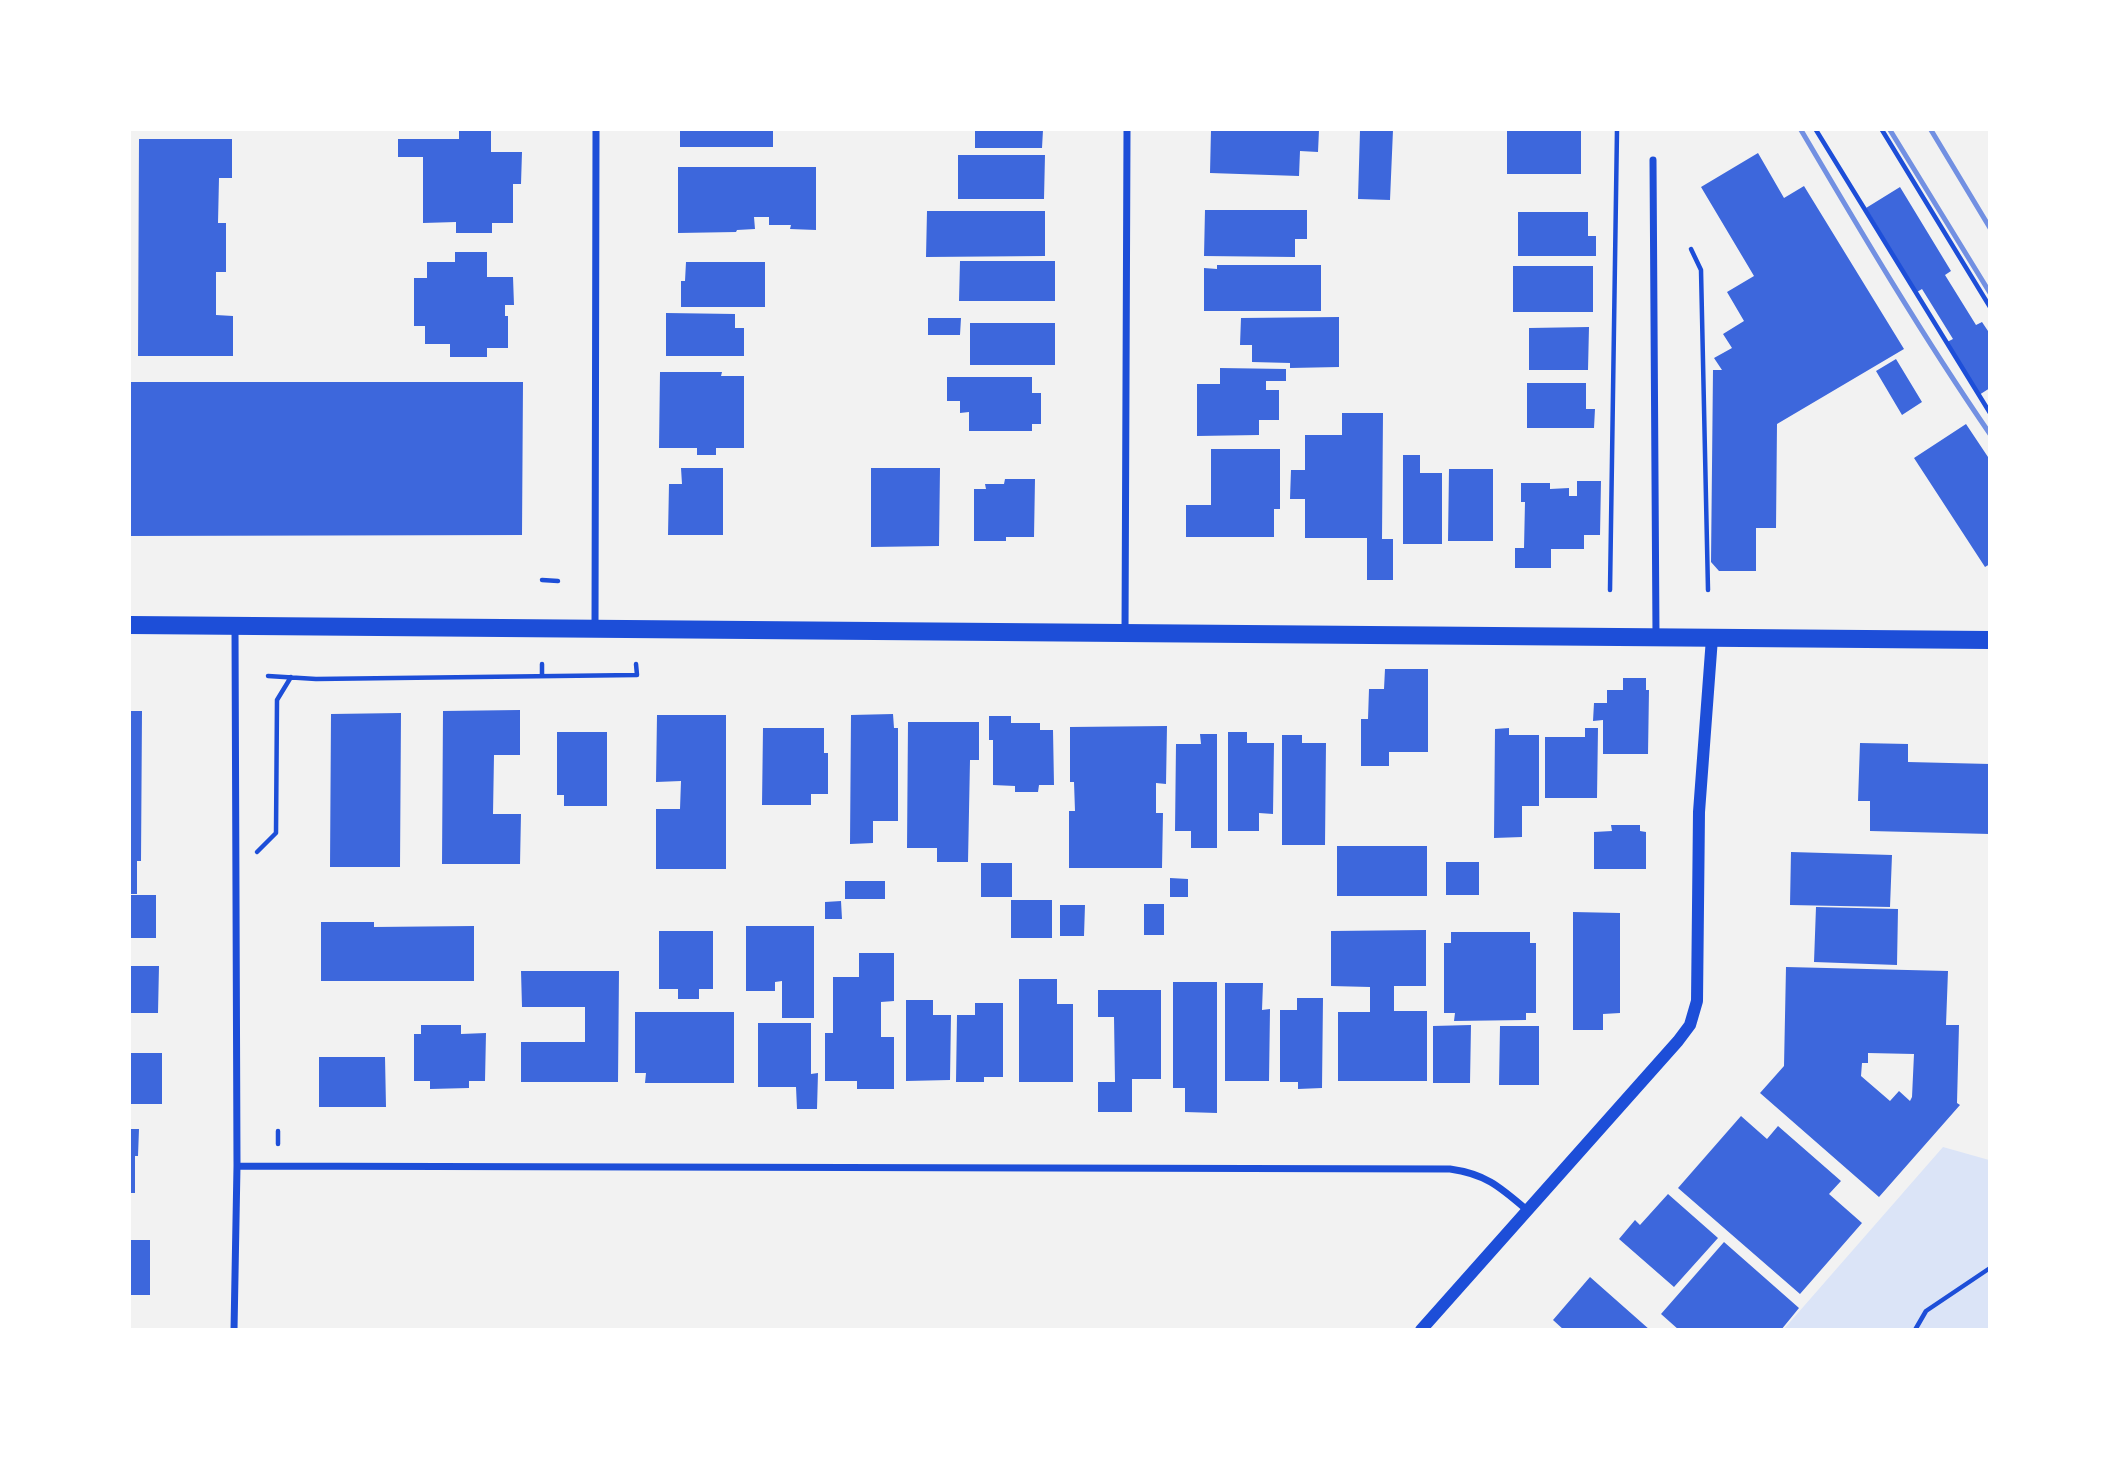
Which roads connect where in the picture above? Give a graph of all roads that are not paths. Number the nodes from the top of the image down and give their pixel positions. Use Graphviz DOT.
graph roads {
  1 [pos="596,130"];
  2 [pos="1127,130"];
  3 [pos="1653,160"];
  4 [pos="130,625"];
  5 [pos="235,626"];
  6 [pos="595,628"];
  7 [pos="1125,634"];
  8 [pos="1656,636"];
  9 [pos="1712,638"];
  10 [pos="1990,640"];
  11 [pos="237,1166"];
  12 [pos="1527,1210"];
  13 [pos="234,1329"];
  14 [pos="1421,1329"];
  1 -- 6 [label="street"];
  2 -- 7 [label="street"];
  3 -- 8 [label="street"];
  4 -- 5 [label="main road"];
  5 -- 6 [label="main road"];
  5 -- 11 [label="street"];
  6 -- 7 [label="main road"];
  7 -- 8 [label="main road"];
  8 -- 9 [label="main road"];
  9 -- 10 [label="main road"];
  9 -- 12 [label="street"];
  11 -- 12 [label="street"];
  11 -- 13 [label="street"];
  12 -- 14 [label="street"];
}
